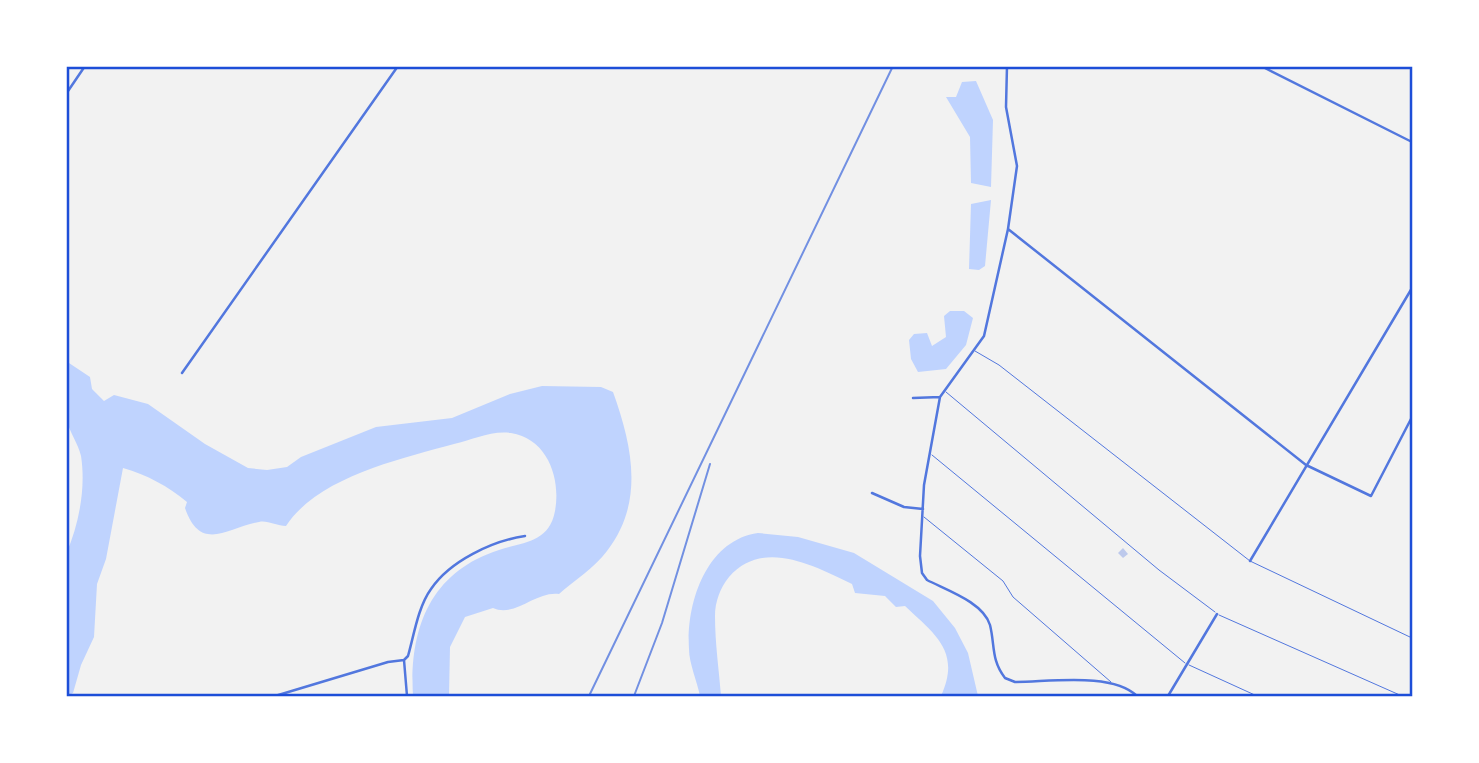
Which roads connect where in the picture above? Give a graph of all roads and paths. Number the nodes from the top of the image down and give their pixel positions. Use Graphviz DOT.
graph roads {
  1 [pos="85,66"];
  2 [pos="398,66"];
  3 [pos="1007,66"];
  4 [pos="1261,66"];
  5 [pos="66,94"];
  6 [pos="1412,142"];
  7 [pos="1008,229"];
  8 [pos="1412,288"];
  9 [pos="975,351"];
  10 [pos="182,373"];
  11 [pos="946,391"];
  12 [pos="940,397"];
  13 [pos="913,398"];
  14 [pos="1412,417"];
  15 [pos="930,453"];
  16 [pos="1306,465"];
  17 [pos="872,492"];
  18 [pos="923,509"];
  19 [pos="923,516"];
  20 [pos="525,536"];
  21 [pos="1250,561"];
  22 [pos="1217,614"];
  23 [pos="1412,638"];
  24 [pos="404,660"];
  25 [pos="1188,665"];
  26 [pos="1111,682"];
  27 [pos="275,696"];
  28 [pos="407,696"];
  29 [pos="1137,696"];
  30 [pos="1168,696"];
  31 [pos="1257,696"];
  32 [pos="1402,696"];
  1 -- 5 [label="street"];
  2 -- 10 [label="street"];
  3 -- 7 [label="street"];
  4 -- 6 [label="street"];
  7 -- 9 [label="street"];
  7 -- 16 [label="street"];
  8 -- 16 [label="street"];
  9 -- 11 [label="street"];
  9 -- 21 [label="lane"];
  11 -- 12 [label="street"];
  11 -- 22 [label="lane"];
  12 -- 13 [label="street"];
  12 -- 15 [label="street"];
  14 -- 16 [label="street"];
  15 -- 18 [label="street"];
  15 -- 25 [label="lane"];
  16 -- 21 [label="street"];
  17 -- 18 [label="street"];
  18 -- 19 [label="street"];
  19 -- 26 [label="lane"];
  19 -- 26 [label="street"];
  20 -- 24 [label="street"];
  21 -- 23 [label="lane"];
  22 -- 25 [label="street"];
  22 -- 32 [label="lane"];
  24 -- 27 [label="street"];
  24 -- 28 [label="street"];
  25 -- 30 [label="street"];
  25 -- 31 [label="lane"];
  26 -- 29 [label="street"];
}
